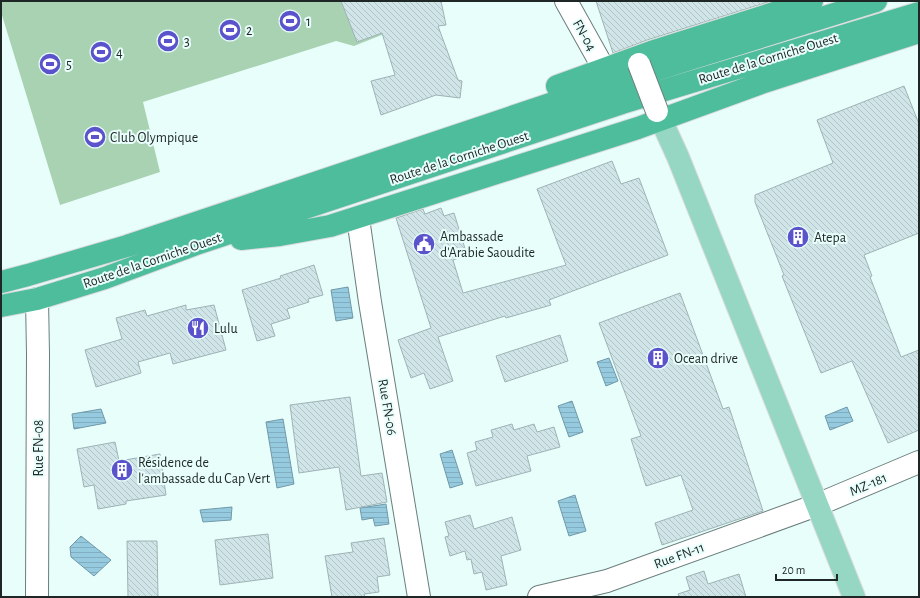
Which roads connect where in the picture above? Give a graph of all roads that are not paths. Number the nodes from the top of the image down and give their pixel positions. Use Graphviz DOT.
graph roads {
  1 [pos="566,1"];
  2 [pos="812,1"];
  3 [pos="876,1"];
  4 [pos="919,13"];
  5 [pos="919,32"];
  6 [pos="637,61"];
  7 [pos="604,69"];
  8 [pos="659,116"];
  9 [pos="358,218"];
  10 [pos="199,244"];
  11 [pos="90,257"];
  12 [pos="1,282"];
  13 [pos="37,299"];
  14 [pos="1,306"];
  15 [pos="919,462"];
  16 [pos="817,505"];
  17 [pos="37,597"];
  18 [pos="419,597"];
  19 [pos="538,597"];
  20 [pos="854,597"];
  1 -- 7 [label="street, FN-04"];
  2 -- 6 [label="highway"];
  3 -- 11 [label="highway, Route de la Corniche Ouest"];
  4 -- 10 [label="highway, Route de la Corniche Ouest"];
  5 -- 8 [label="highway"];
  6 -- 7 [label="highway"];
  6 -- 8 [label="street, bridge"];
  7 -- 11 [label="highway"];
  8 -- 9 [label="highway"];
  8 -- 16 [label="main road"];
  9 -- 10 [label="highway"];
  9 -- 18 [label="street, Rue FN-06"];
  10 -- 13 [label="highway, Route de la Corniche Ouest"];
  11 -- 12 [label="highway, Route de la Corniche Ouest"];
  13 -- 14 [label="highway, Route de la Corniche Ouest"];
  13 -- 17 [label="street, Rue FN-08"];
  15 -- 16 [label="street, MZ-181"];
  16 -- 19 [label="street, Rue FN-11"];
  16 -- 20 [label="main road"];
}
